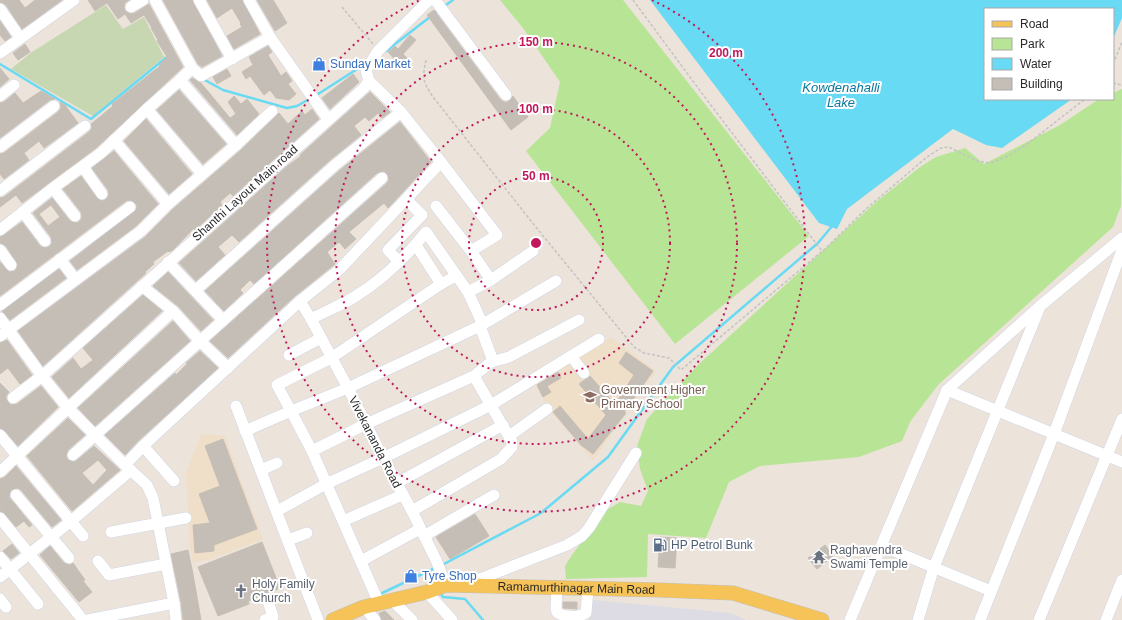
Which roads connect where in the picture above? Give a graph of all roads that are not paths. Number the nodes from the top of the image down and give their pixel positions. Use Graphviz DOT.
graph roads {
  1 [pos="74,0"];
  2 [pos="143,0"];
  3 [pos="155,0"];
  4 [pos="199,0"];
  5 [pos="249,0"];
  6 [pos="429,0"];
  7 [pos="435,0"];
  8 [pos="130,7"];
  9 [pos="0,9"];
  10 [pos="16,32"];
  11 [pos="270,37"];
  12 [pos="0,52"];
  13 [pos="232,59"];
  14 [pos="192,68"];
  15 [pos="180,80"];
  16 [pos="369,81"];
  17 [pos="14,85"];
  18 [pos="506,95"];
  19 [pos="0,96"];
  20 [pos="54,106"];
  21 [pos="147,109"];
  22 [pos="272,111"];
  23 [pos="401,112"];
  24 [pos="328,119"];
  25 [pos="85,126"];
  26 [pos="114,140"];
  27 [pos="236,145"];
  28 [pos="0,147"];
  29 [pos="442,162"];
  30 [pos="82,167"];
  31 [pos="202,174"];
  32 [pos="382,178"];
  33 [pos="54,188"];
  34 [pos="0,191"];
  35 [pos="102,194"];
  36 [pos="407,200"];
  37 [pos="168,204"];
  38 [pos="436,206"];
  39 [pos="130,207"];
  40 [pos="23,212"];
  41 [pos="75,216"];
  42 [pos="0,230"];
  43 [pos="1122,238"];
  44 [pos="45,241"];
  45 [pos="416,245"];
  46 [pos="0,250"];
  47 [pos="1122,250"];
  48 [pos="471,251"];
  49 [pos="533,251"];
  50 [pos="60,260"];
  51 [pos="168,262"];
  52 [pos="399,262"];
  53 [pos="11,265"];
  54 [pos="456,276"];
  55 [pos="75,279"];
  56 [pos="491,280"];
  57 [pos="556,281"];
  58 [pos="441,284"];
  59 [pos="142,286"];
  60 [pos="196,290"];
  61 [pos="468,292"];
  62 [pos="300,301"];
  63 [pos="0,304"];
  64 [pos="1039,307"];
  65 [pos="173,312"];
  66 [pos="0,318"];
  67 [pos="311,319"];
  68 [pos="223,320"];
  69 [pos="579,320"];
  70 [pos="481,326"];
  71 [pos="4,332"];
  72 [pos="321,338"];
  73 [pos="599,339"];
  74 [pos="200,341"];
  75 [pos="289,354"];
  76 [pos="571,356"];
  77 [pos="331,358"];
  78 [pos="493,361"];
  79 [pos="228,368"];
  80 [pos="584,373"];
  81 [pos="42,376"];
  82 [pos="474,376"];
  83 [pos="348,388"];
  84 [pos="947,390"];
  85 [pos="13,398"];
  86 [pos="491,405"];
  87 [pos="236,406"];
  88 [pos="68,408"];
  89 [pos="547,409"];
  90 [pos="998,410"];
  91 [pos="291,411"];
  92 [pos="1122,419"];
  93 [pos="366,424"];
  94 [pos="503,425"];
  95 [pos="245,431"];
  96 [pos="95,434"];
  97 [pos="1054,434"];
  98 [pos="0,435"];
  99 [pos="509,436"];
  100 [pos="143,446"];
  101 [pos="312,451"];
  102 [pos="636,453"];
  103 [pos="73,455"];
  104 [pos="18,456"];
  105 [pos="1107,456"];
  106 [pos="383,458"];
  107 [pos="1122,462"];
  108 [pos="277,463"];
  109 [pos="128,468"];
  110 [pos="261,470"];
  111 [pos="0,472"];
  112 [pos="174,481"];
  113 [pos="397,483"];
  114 [pos="326,484"];
  115 [pos="16,494"];
  116 [pos="402,495"];
  117 [pos="494,495"];
  118 [pos="277,511"];
  119 [pos="412,511"];
  120 [pos="0,518"];
  121 [pos="186,518"];
  122 [pos="343,521"];
  123 [pos="70,522"];
  124 [pos="157,523"];
  125 [pos="111,532"];
  126 [pos="422,532"];
  127 [pos="307,533"];
  128 [pos="82,536"];
  129 [pos="51,537"];
  130 [pos="288,540"];
  131 [pos="882,546"];
  132 [pos="30,553"];
  133 [pos="0,557"];
  134 [pos="69,558"];
  135 [pos="98,561"];
  136 [pos="361,561"];
  137 [pos="166,564"];
  138 [pos="934,567"];
  139 [pos="10,569"];
  140 [pos="0,577"];
  141 [pos="1122,580"];
  142 [pos="446,585"];
  143 [pos="464,585"];
  144 [pos="557,587"];
  145 [pos="588,588"];
  146 [pos="991,591"];
  147 [pos="427,592"];
  148 [pos="382,599"];
  149 [pos="268,601"];
  150 [pos="174,603"];
  151 [pos="38,604"];
  152 [pos="364,607"];
  153 [pos="83,620"];
  154 [pos="88,620"];
  155 [pos="176,620"];
  156 [pos="265,620"];
  157 [pos="318,620"];
  158 [pos="333,620"];
  159 [pos="376,620"];
  160 [pos="412,620"];
  161 [pos="452,620"];
  162 [pos="822,620"];
  163 [pos="850,620"];
  164 [pos="918,620"];
  165 [pos="980,620"];
  166 [pos="1039,620"];
  167 [pos="1106,620"];
  1 -- 12 [label="street"];
  2 -- 8 [label="street"];
  3 -- 14 [label="street"];
  4 -- 13 [label="street"];
  5 -- 11 [label="street"];
  6 -- 16 [label="street"];
  7 -- 18 [label="street"];
  9 -- 10 [label="street"];
  11 -- 13 [label="street"];
  11 -- 24 [label="street"];
  13 -- 14 [label="street"];
  14 -- 15 [label="street"];
  15 -- 21 [label="street"];
  15 -- 27 [label="street"];
  16 -- 23 [label="street"];
  16 -- 24 [label="street, Shanthi Layout Main road"];
  17 -- 19 [label="street"];
  20 -- 28 [label="street"];
  21 -- 26 [label="street"];
  21 -- 31 [label="street"];
  22 -- 27 [label="street"];
  23 -- 29 [label="street"];
  23 -- 60 [label="street"];
  24 -- 51 [label="street, Shanthi Layout Main road"];
  25 -- 34 [label="street"];
  26 -- 30 [label="street"];
  26 -- 37 [label="street"];
  27 -- 31 [label="street"];
  29 -- 36 [label="street"];
  29 -- 48 [label="street"];
  30 -- 33 [label="street"];
  30 -- 35 [label="street"];
  31 -- 37 [label="street"];
  32 -- 68 [label="street"];
  33 -- 40 [label="street"];
  33 -- 41 [label="street"];
  36 -- 52 [label="street"];
  36 -- 62 [label="street"];
  37 -- 55 [label="street"];
  38 -- 48 [label="street"];
  39 -- 50 [label="street"];
  40 -- 42 [label="street"];
  40 -- 44 [label="street"];
  43 -- 64 [label="street"];
  45 -- 52 [label="street"];
  45 -- 54 [label="street"];
  45 -- 58 [label="street"];
  46 -- 53 [label="street"];
  47 -- 97 [label="street"];
  48 -- 56 [label="street"];
  49 -- 56 [label="street"];
  50 -- 55 [label="street"];
  50 -- 63 [label="street"];
  51 -- 59 [label="street, Shanthi Layout Main road"];
  51 -- 60 [label="street"];
  52 -- 67 [label="street"];
  54 -- 58 [label="street"];
  54 -- 61 [label="street"];
  55 -- 71 [label="street"];
  56 -- 61 [label="street"];
  57 -- 70 [label="street"];
  58 -- 77 [label="street"];
  59 -- 65 [label="street"];
  59 -- 81 [label="street, Shanthi Layout Main road"];
  60 -- 68 [label="street"];
  61 -- 70 [label="street"];
  62 -- 67 [label="street, Vivekananda Road"];
  62 -- 79 [label="street"];
  64 -- 84 [label="street"];
  64 -- 90 [label="street"];
  65 -- 74 [label="street"];
  65 -- 88 [label="street"];
  66 -- 71 [label="street"];
  67 -- 72 [label="street, Vivekananda Road"];
  68 -- 74 [label="street"];
  69 -- 78 [label="street"];
  70 -- 78 [label="street"];
  70 -- 83 [label="street"];
  71 -- 81 [label="street"];
  72 -- 75 [label="street"];
  72 -- 77 [label="street, Vivekananda Road"];
  73 -- 76 [label="street"];
  74 -- 79 [label="street"];
  74 -- 96 [label="street"];
  76 -- 80 [label="street"];
  76 -- 86 [label="street"];
  77 -- 83 [label="street, Vivekananda Road"];
  77 -- 91 [label="street"];
  78 -- 82 [label="street"];
  79 -- 100 [label="street"];
  81 -- 85 [label="street, Shanthi Layout Main road"];
  81 -- 88 [label="street"];
  82 -- 86 [label="street"];
  82 -- 93 [label="street"];
  83 -- 91 [label="street"];
  83 -- 93 [label="street, Vivekananda Road"];
  84 -- 90 [label="street"];
  84 -- 131 [label="street"];
  86 -- 94 [label="street"];
  86 -- 106 [label="street"];
  87 -- 95 [label="street"];
  88 -- 96 [label="street"];
  88 -- 104 [label="street"];
  89 -- 99 [label="street"];
  90 -- 97 [label="street"];
  90 -- 138 [label="street"];
  91 -- 95 [label="street"];
  91 -- 101 [label="street"];
  92 -- 105 [label="street"];
  93 -- 101 [label="street"];
  93 -- 106 [label="street, Vivekananda Road"];
  94 -- 99 [label="street"];
  94 -- 113 [label="street"];
  95 -- 110 [label="street"];
  96 -- 103 [label="street"];
  96 -- 109 [label="street"];
  97 -- 105 [label="street"];
  97 -- 146 [label="street"];
  98 -- 104 [label="street"];
  99 -- 119 [label="street"];
  100 -- 109 [label="street"];
  100 -- 112 [label="street"];
  101 -- 114 [label="street"];
  102 -- 143 [label="street"];
  104 -- 111 [label="street"];
  104 -- 123 [label="street"];
  105 -- 107 [label="street"];
  105 -- 166 [label="street"];
  106 -- 113 [label="street, Vivekananda Road"];
  106 -- 114 [label="street"];
  108 -- 110 [label="street"];
  109 -- 123 [label="street"];
  109 -- 124 [label="street"];
  110 -- 118 [label="street"];
  113 -- 116 [label="street, Vivekananda Road"];
  114 -- 118 [label="street"];
  114 -- 122 [label="street"];
  115 -- 129 [label="street"];
  116 -- 119 [label="street, Vivekananda Road"];
  116 -- 122 [label="street"];
  117 -- 126 [label="street"];
  118 -- 130 [label="street"];
  119 -- 126 [label="street, Vivekananda Road"];
  120 -- 132 [label="street"];
  121 -- 124 [label="street"];
  122 -- 136 [label="street"];
  123 -- 128 [label="street"];
  123 -- 129 [label="street"];
  124 -- 125 [label="street"];
  124 -- 137 [label="street"];
  126 -- 136 [label="street"];
  126 -- 142 [label="street, Vivekananda Road"];
  127 -- 130 [label="street"];
  129 -- 132 [label="street"];
  129 -- 134 [label="street"];
  130 -- 157 [label="street"];
  131 -- 138 [label="street"];
  131 -- 163 [label="street"];
  132 -- 139 [label="street"];
  132 -- 153 [label="street"];
  133 -- 139 [label="street"];
  135 -- 137 [label="street"];
  136 -- 148 [label="street"];
  137 -- 150 [label="street"];
  138 -- 146 [label="street"];
  138 -- 164 [label="street"];
  139 -- 140 [label="street"];
  139 -- 151 [label="street"];
  141 -- 167 [label="street"];
  142 -- 143 [label="main road, Ramamurthinagar Main Road"];
  142 -- 147 [label="main road, Ramamurthinagar Main Road"];
  143 -- 144 [label="main road, Ramamurthinagar Main Road"];
  144 -- 145 [label="main road, Ramamurthinagar Main Road"];
  144 -- 145 [label="street"];
  145 -- 162 [label="main road, Ramamurthinagar Main Road"];
  146 -- 165 [label="street"];
  147 -- 148 [label="main road, Ramamurthinagar Main Road"];
  147 -- 161 [label="street"];
  148 -- 152 [label="main road, Ramamurthinagar Main Road"];
  148 -- 160 [label="street"];
  149 -- 156 [label="street"];
  150 -- 154 [label="street"];
  150 -- 155 [label="street"];
  152 -- 158 [label="main road, Ramamurthinagar Main Road"];
  152 -- 159 [label="street"];
}
